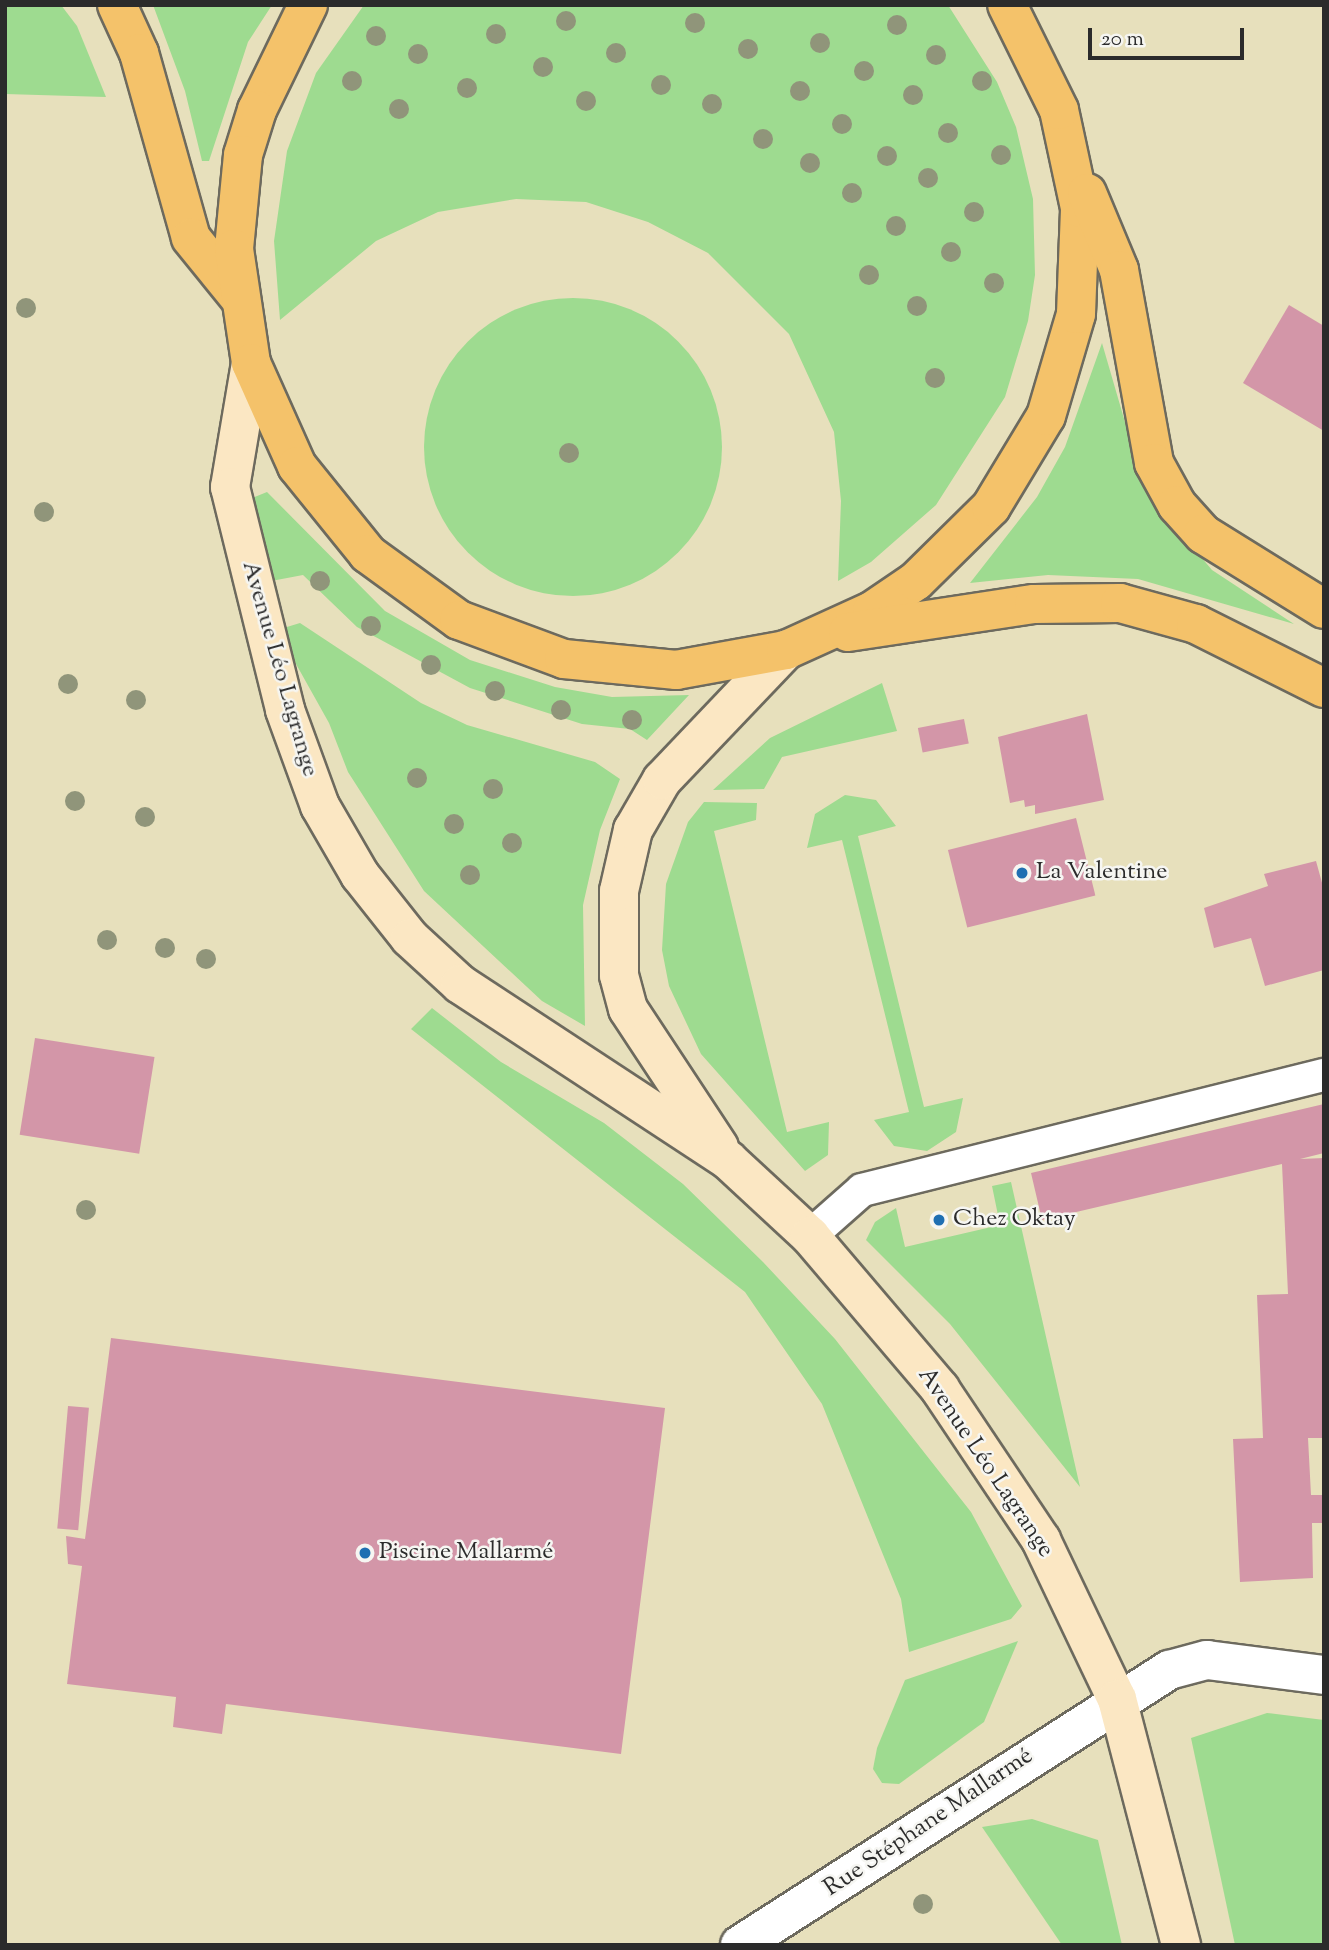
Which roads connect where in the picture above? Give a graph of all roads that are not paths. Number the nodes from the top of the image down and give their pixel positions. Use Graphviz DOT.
graph roads {
  1 [pos="117,5"];
  2 [pos="308,5"];
  3 [pos="1007,5"];
  4 [pos="1072,155"];
  5 [pos="238,296"];
  6 [pos="251,363"];
  7 [pos="1324,609"];
  8 [pos="825,635"];
  9 [pos="786,650"];
  10 [pos="1324,688"];
  11 [pos="1324,1074"];
  12 [pos="728,1160"];
  13 [pos="810,1236"];
  14 [pos="1324,1675"];
  15 [pos="1117,1699"];
  16 [pos="740,1945"];
  17 [pos="1181,1945"];
  1 -- 5 [label="main road"];
  2 -- 5 [label="main road"];
  3 -- 4 [label="main road"];
  4 -- 7 [label="main road"];
  4 -- 8 [label="main road"];
  5 -- 6 [label="main road"];
  6 -- 9 [label="main road"];
  6 -- 12 [label="main road, Avenue Léo Lagrange"];
  8 -- 9 [label="main road"];
  8 -- 10 [label="main road"];
  9 -- 12 [label="main road, Avenue Léo Lagrange"];
  11 -- 13 [label="lane"];
  12 -- 13 [label="main road, Avenue Léo Lagrange"];
  13 -- 15 [label="main road, Avenue Léo Lagrange"];
  14 -- 15 [label="street, Rue Stéphane Mallarmé"];
  15 -- 16 [label="street, Rue Stéphane Mallarmé"];
  15 -- 17 [label="main road, Avenue Léo Lagrange"];
}
